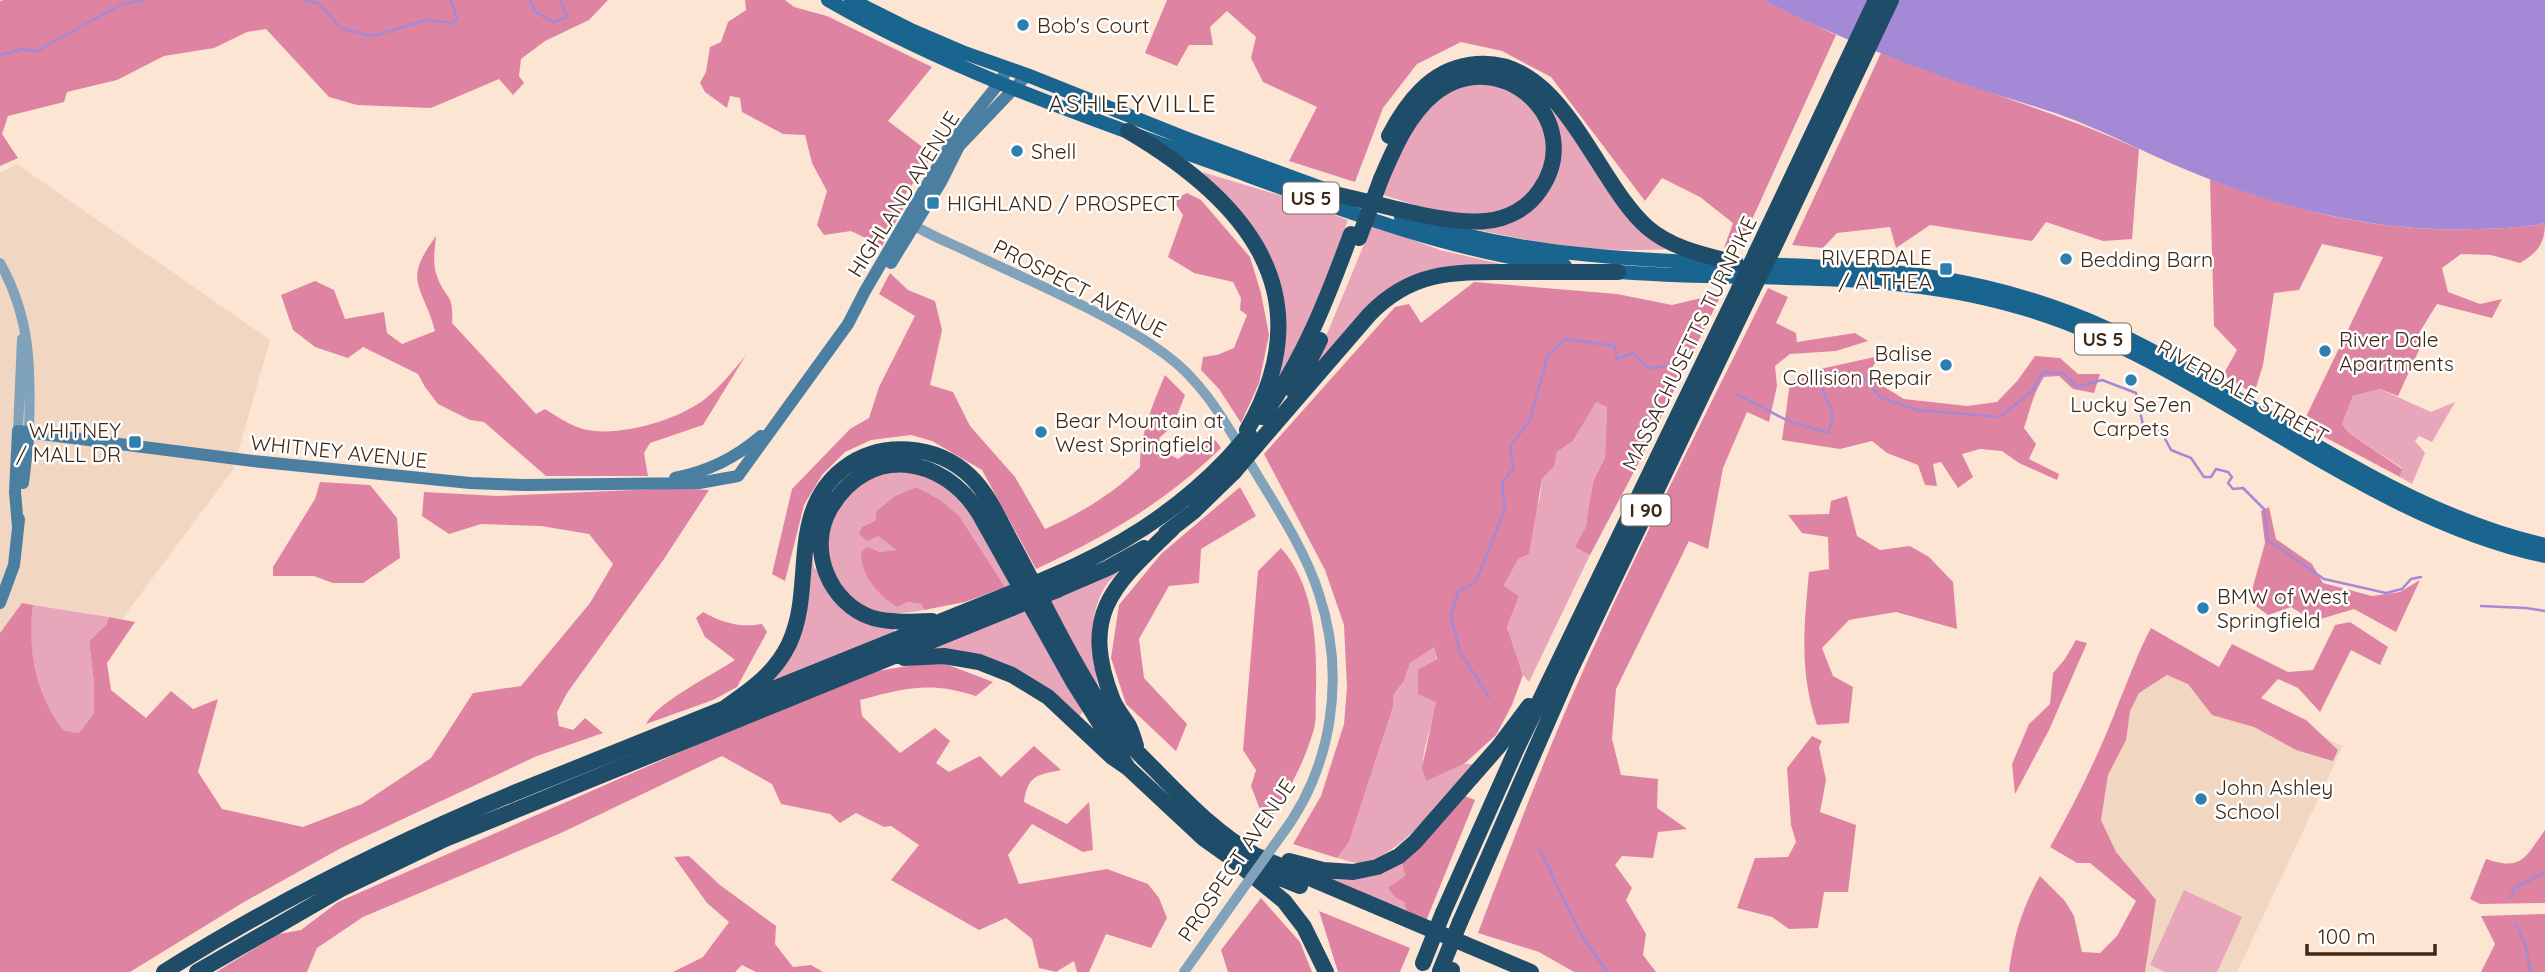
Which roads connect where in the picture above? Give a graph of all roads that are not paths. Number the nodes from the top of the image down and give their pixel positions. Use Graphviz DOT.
graph roads {
  1 [pos="828,0"];
  2 [pos="851,0"];
  3 [pos="1876,0"];
  4 [pos="1891,0"];
  5 [pos="1008,68"];
  6 [pos="1027,75"];
  7 [pos="1000,82"];
  8 [pos="1015,88"];
  9 [pos="1823,125"];
  10 [pos="1128,131"];
  11 [pos="1377,178"];
  12 [pos="1339,195"];
  13 [pos="910,223"];
  14 [pos="1355,236"];
  15 [pos="0,263"];
  16 [pos="1736,263"];
  17 [pos="1618,272"];
  18 [pos="1745,290"];
  19 [pos="775,425"];
  20 [pos="1272,426"];
  21 [pos="24,431"];
  22 [pos="1251,437"];
  23 [pos="1232,460"];
  24 [pos="720,464"];
  25 [pos="738,476"];
  26 [pos="647,482"];
  27 [pos="726,485"];
  28 [pos="1173,528"];
  29 [pos="2545,545"];
  30 [pos="2545,556"];
  31 [pos="1053,584"];
  32 [pos="1008,602"];
  33 [pos="0,603"];
  34 [pos="941,621"];
  35 [pos="884,661"];
  36 [pos="1550,680"];
  37 [pos="726,707"];
  38 [pos="1139,753"];
  39 [pos="1128,768"];
  40 [pos="1235,852"];
  41 [pos="1421,967"];
  42 [pos="1446,971"];
  43 [pos="164,972"];
  44 [pos="197,972"];
  45 [pos="1184,972"];
  46 [pos="1326,972"];
  47 [pos="1510,972"];
  48 [pos="1531,972"];
  1 -- 7 [label="main road, RIVERDALE STREET / US 5"];
  2 -- 5 [label="main road, RIVERDALE STREET / US 5"];
  3 -- 9 [label="highway, MASSACHUSETTS TURNPIKE / I 90"];
  4 -- 9 [label="highway, MASSACHUSETTS TURNPIKE / I 90"];
  5 -- 6 [label="main road, RIVERDALE STREET / US 5"];
  5 -- 7 [label="main road, HIGHLAND AVENUE"];
  6 -- 8 [label="main road, HIGHLAND AVENUE"];
  6 -- 12 [label="main road, RIVERDALE STREET / US 5"];
  7 -- 8 [label="main road, RIVERDALE STREET / US 5"];
  7 -- 13 [label="main road, HIGHLAND AVENUE"];
  8 -- 10 [label="main road, RIVERDALE STREET / US 5"];
  8 -- 13 [label="main road, HIGHLAND AVENUE"];
  9 -- 18 [label="highway, MASSACHUSETTS TURNPIKE / I 90, bridge"];
  10 -- 17 [label="main road, RIVERDALE STREET / US 5"];
  10 -- 22 [label="highway"];
  11 -- 12 [label="highway"];
  11 -- 14 [label="highway"];
  11 -- 16 [label="highway"];
  12 -- 16 [label="main road, RIVERDALE STREET / US 5"];
  13 -- 19 [label="main road, HIGHLAND AVENUE"];
  13 -- 45 [label="street, PROSPECT AVENUE, bridge"];
  14 -- 20 [label="highway"];
  14 -- 22 [label="highway"];
  15 -- 21 [label="street"];
  16 -- 29 [label="main road, RIVERDALE STREET / US 5"];
  17 -- 20 [label="highway"];
  17 -- 30 [label="main road, RIVERDALE STREET / US 5"];
  18 -- 36 [label="highway, MASSACHUSETTS TURNPIKE / I 90"];
  18 -- 42 [label="highway, MASSACHUSETTS TURNPIKE / I 90, bridge"];
  19 -- 24 [label="main road, WHITNEY AVENUE"];
  19 -- 25 [label="main road, HIGHLAND AVENUE"];
  20 -- 22 [label="highway"];
  21 -- 26 [label="main road, WHITNEY AVENUE"];
  21 -- 33 [label="main road"];
  22 -- 23 [label="highway, bridge"];
  22 -- 23 [label="highway, bridge"];
  23 -- 28 [label="highway"];
  23 -- 31 [label="highway"];
  24 -- 26 [label="main road, WHITNEY AVENUE"];
  24 -- 27 [label="main road"];
  25 -- 27 [label="main road, WHITNEY AVENUE"];
  26 -- 27 [label="main road, WHITNEY AVENUE"];
  28 -- 31 [label="highway"];
  28 -- 38 [label="highway"];
  31 -- 32 [label="highway, bridge"];
  32 -- 34 [label="highway"];
  32 -- 35 [label="highway"];
  34 -- 37 [label="highway"];
  34 -- 39 [label="highway"];
  35 -- 39 [label="highway"];
  35 -- 44 [label="highway"];
  36 -- 40 [label="highway"];
  36 -- 41 [label="highway, MASSACHUSETTS TURNPIKE / I 90, bridge"];
  37 -- 38 [label="highway"];
  37 -- 43 [label="highway"];
  38 -- 40 [label="highway"];
  39 -- 40 [label="highway"];
  40 -- 46 [label="highway"];
  40 -- 47 [label="highway"];
  40 -- 48 [label="highway"];
}
